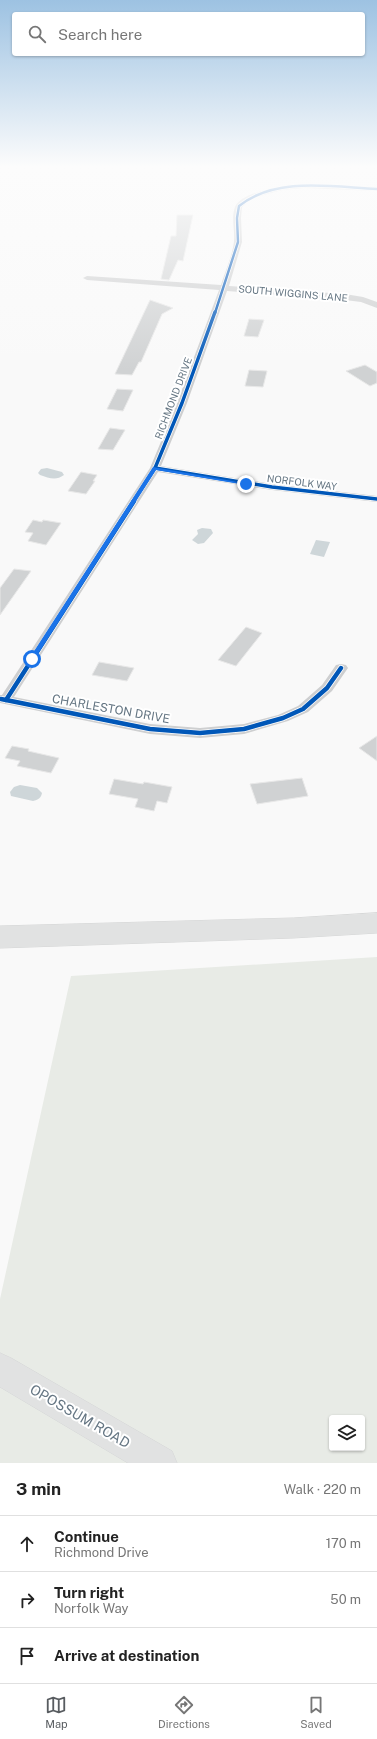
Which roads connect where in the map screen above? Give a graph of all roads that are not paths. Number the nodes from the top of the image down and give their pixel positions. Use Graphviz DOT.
graph roads {
  1 [pos="238,233"];
  2 [pos="87,278"];
  3 [pos="224,288"];
  4 [pos="377,305"];
  5 [pos="155,468"];
  6 [pos="377,499"];
  7 [pos="341,668"];
  8 [pos="3,699"];
  9 [pos="377,923"];
  10 [pos="0,937"];
  11 [pos="0,1370"];
  12 [pos="160,1463"];
  1 -- 3 [label="street, RICHMOND DRIVE"];
  2 -- 3 [label="street, SOUTH WIGGINS LANE"];
  3 -- 4 [label="street, SOUTH WIGGINS LANE"];
  3 -- 5 [label="street, RICHMOND DRIVE"];
  5 -- 6 [label="street, NORFOLK WAY"];
  5 -- 8 [label="street, RICHMOND DRIVE"];
  7 -- 8 [label="street, CHARLESTON DRIVE"];
  9 -- 10 [label="highway"];
  11 -- 12 [label="street, OPOSSUM ROAD"];
}
